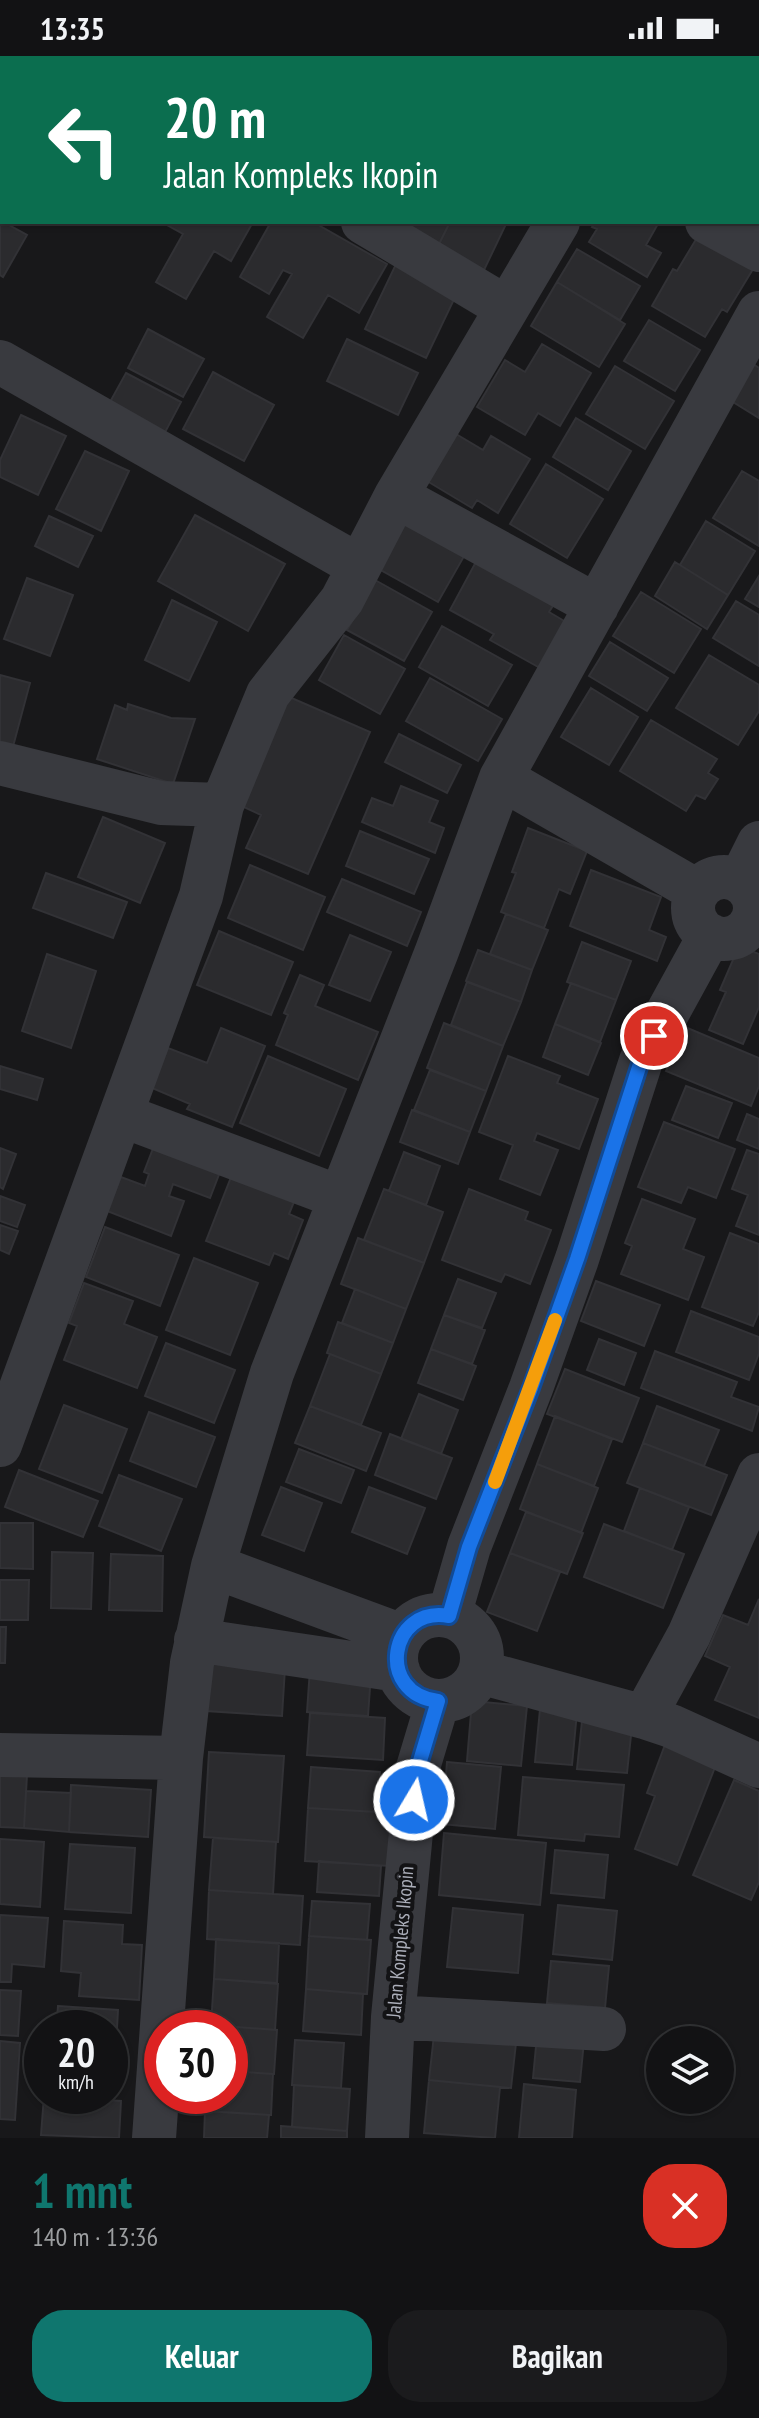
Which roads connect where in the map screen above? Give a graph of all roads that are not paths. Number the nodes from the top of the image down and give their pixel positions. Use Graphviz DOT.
graph roads {
  1 [pos="366,224"];
  2 [pos="557,224"];
  3 [pos="711,224"];
  4 [pos="759,250"];
  5 [pos="507,308"];
  6 [pos="759,313"];
  7 [pos="0,362"];
  8 [pos="396,496"];
  9 [pos="359,566"];
  10 [pos="597,606"];
  11 [pos="0,763"];
  12 [pos="501,778"];
  13 [pos="222,805"];
  14 [pos="749,862"];
  15 [pos="697,891"];
  16 [pos="740,930"];
  17 [pos="121,1115"];
  18 [pos="339,1197"];
  19 [pos="0,1445"];
  20 [pos="759,1475"];
  21 [pos="759,1543"];
  22 [pos="213,1566"];
  23 [pos="449,1616"];
  24 [pos="196,1640"];
  25 [pos="400,1653"];
  26 [pos="480,1672"];
  27 [pos="438,1701"];
  28 [pos="658,1721"];
  29 [pos="0,1755"];
  30 [pos="181,1758"];
  31 [pos="759,1766"];
  32 [pos="393,2017"];
  33 [pos="604,2029"];
  34 [pos="154,2138"];
  35 [pos="387,2138"];
  1 -- 5 [label="street"];
  2 -- 5 [label="street"];
  3 -- 4 [label="street"];
  5 -- 8 [label="street"];
  6 -- 10 [label="street"];
  7 -- 9 [label="street"];
  8 -- 9 [label="street"];
  8 -- 10 [label="street"];
  9 -- 13 [label="street"];
  10 -- 12 [label="street"];
  11 -- 13 [label="street"];
  12 -- 15 [label="street"];
  12 -- 18 [label="street"];
  13 -- 17 [label="street"];
  14 -- 15 [label="street"];
  14 -- 16 [label="street"];
  15 -- 16 [label="street"];
  16 -- 23 [label="street"];
  17 -- 18 [label="street"];
  17 -- 19 [label="street"];
  18 -- 22 [label="street"];
  20 -- 28 [label="street"];
  21 -- 28 [label="street"];
  22 -- 24 [label="street"];
  22 -- 25 [label="street"];
  23 -- 25 [label="street"];
  23 -- 26 [label="street"];
  24 -- 25 [label="street"];
  24 -- 30 [label="street"];
  25 -- 27 [label="street"];
  26 -- 27 [label="street"];
  26 -- 28 [label="street"];
  27 -- 32 [label="street, Jalan Kompleks Ikopin"];
  28 -- 31 [label="street"];
  29 -- 30 [label="street"];
  30 -- 34 [label="street"];
  32 -- 33 [label="street"];
  32 -- 35 [label="street, Jalan Kompleks Ikopin"];
}
